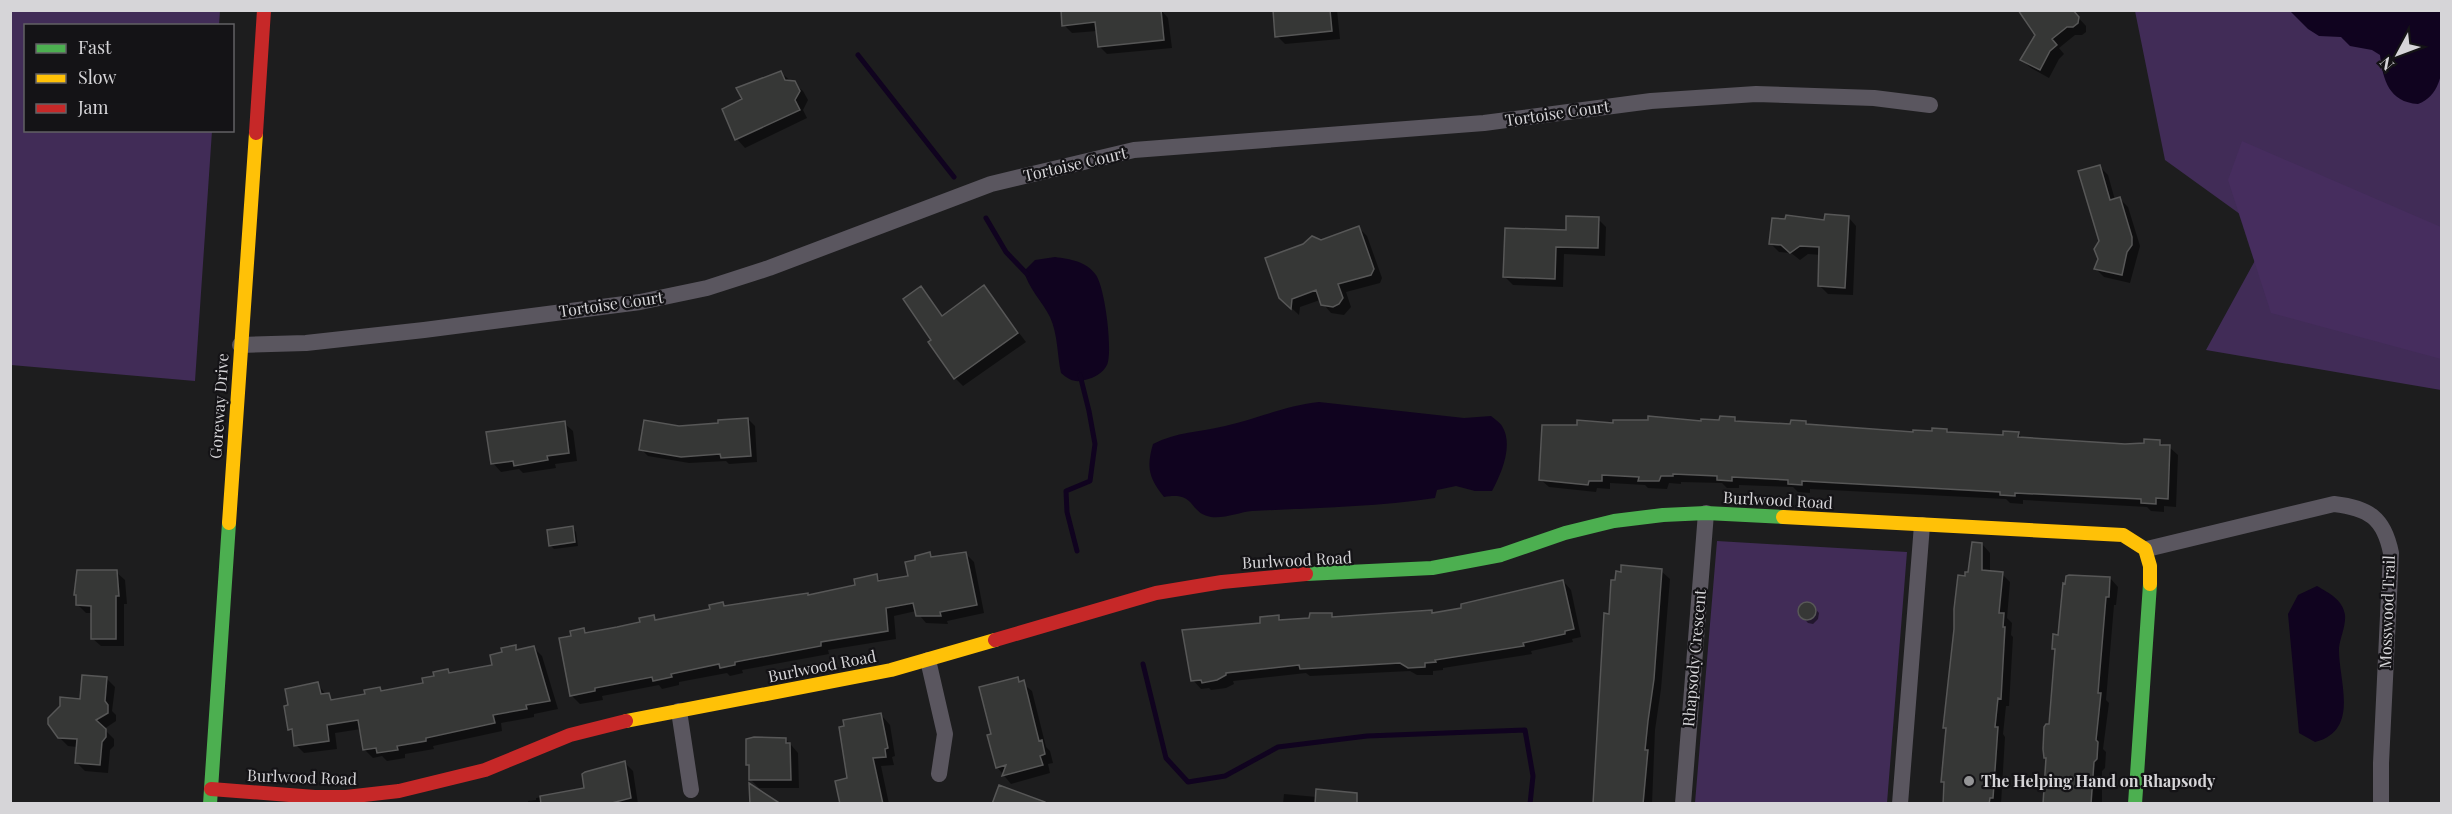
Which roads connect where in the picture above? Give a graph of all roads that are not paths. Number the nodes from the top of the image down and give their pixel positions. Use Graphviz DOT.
graph roads {
  1 [pos="264,10"];
  2 [pos="1930,105"];
  3 [pos="240,345"];
  4 [pos="1706,513"];
  5 [pos="1922,525"];
  6 [pos="2147,549"];
  7 [pos="928,660"];
  8 [pos="679,711"];
  9 [pos="939,774"];
  10 [pos="210,789"];
  11 [pos="691,790"];
  12 [pos="210,804"];
  13 [pos="1683,804"];
  14 [pos="1900,804"];
  15 [pos="2134,804"];
  16 [pos="2381,804"];
  1 -- 3 [label="street, Goreway Drive"];
  2 -- 3 [label="street, Tortoise Court"];
  3 -- 10 [label="street, Goreway Drive"];
  4 -- 5 [label="street, Burlwood Road"];
  4 -- 7 [label="street, Burlwood Road"];
  4 -- 13 [label="street, Rhapsody Crescent"];
  5 -- 6 [label="street, Burlwood Road"];
  5 -- 14 [label="street"];
  6 -- 15 [label="street"];
  6 -- 16 [label="street, Mosswood Trail"];
  7 -- 8 [label="street, Burlwood Road"];
  7 -- 9 [label="street"];
  8 -- 10 [label="street, Burlwood Road"];
  8 -- 11 [label="street"];
  10 -- 12 [label="street, Goreway Drive"];
}
